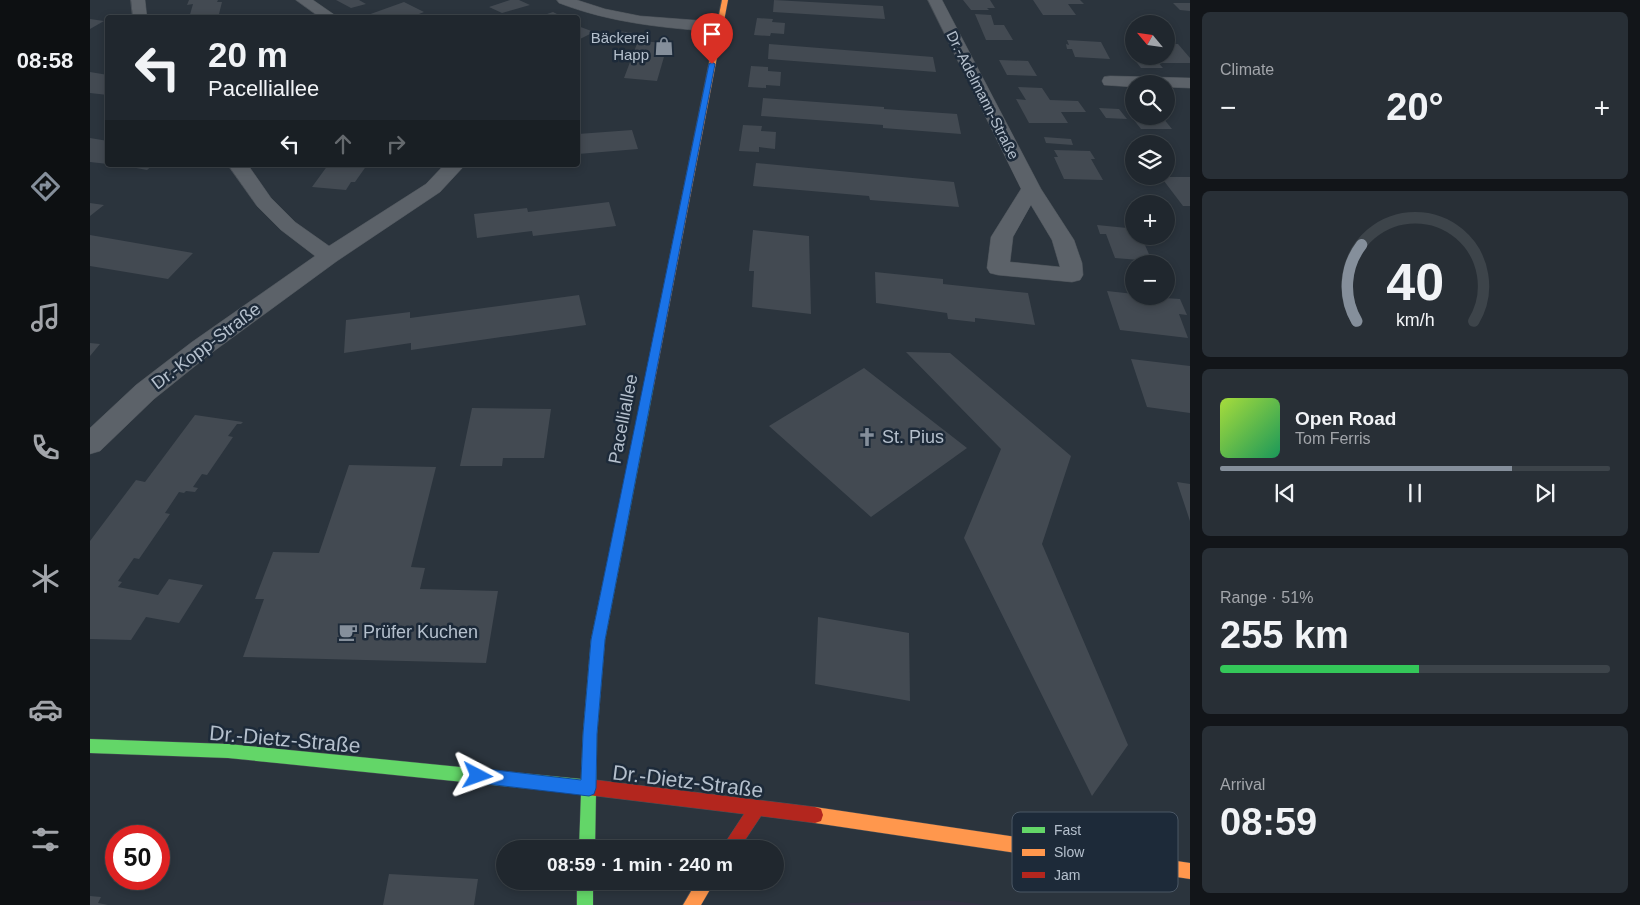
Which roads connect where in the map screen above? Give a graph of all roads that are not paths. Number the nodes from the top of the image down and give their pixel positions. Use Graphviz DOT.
graph roads {
  1 [pos="138,0"];
  2 [pos="303,0"];
  3 [pos="564,0"];
  4 [pos="725,0"];
  5 [pos="935,0"];
  6 [pos="140,15"];
  7 [pos="327,15"];
  8 [pos="719,28"];
  9 [pos="1110,81"];
  10 [pos="1190,83"];
  11 [pos="239,167"];
  12 [pos="453,167"];
  13 [pos="1030,189"];
  14 [pos="330,256"];
  15 [pos="90,444"];
  16 [pos="90,746"];
  17 [pos="589,788"];
  18 [pos="758,807"];
  19 [pos="586,840"];
  20 [pos="735,840"];
  21 [pos="1012,845"];
  22 [pos="585,890"];
  23 [pos="701,890"];
  24 [pos="585,905"];
  25 [pos="691,905"];
  1 -- 6 [label="street"];
  2 -- 7 [label="street"];
  3 -- 8 [label="street"];
  4 -- 8 [label="main road, Pacelliallee"];
  5 -- 13 [label="street, Dr.-Adelmann-Straße"];
  8 -- 17 [label="main road, Pacelliallee"];
  9 -- 10 [label="street"];
  11 -- 14 [label="street"];
  12 -- 14 [label="street, Dr.-Kopp-Straße"];
  14 -- 15 [label="street, Dr.-Kopp-Straße"];
  16 -- 17 [label="main road, Dr.-Dietz-Straße"];
  17 -- 18 [label="main road, Dr.-Dietz-Straße"];
  17 -- 19 [label="main road, Pacelliallee"];
  18 -- 20 [label="main road"];
  18 -- 21 [label="main road, Dr.-Dietz-Straße"];
  22 -- 24 [label="main road"];
  23 -- 25 [label="main road"];
}
